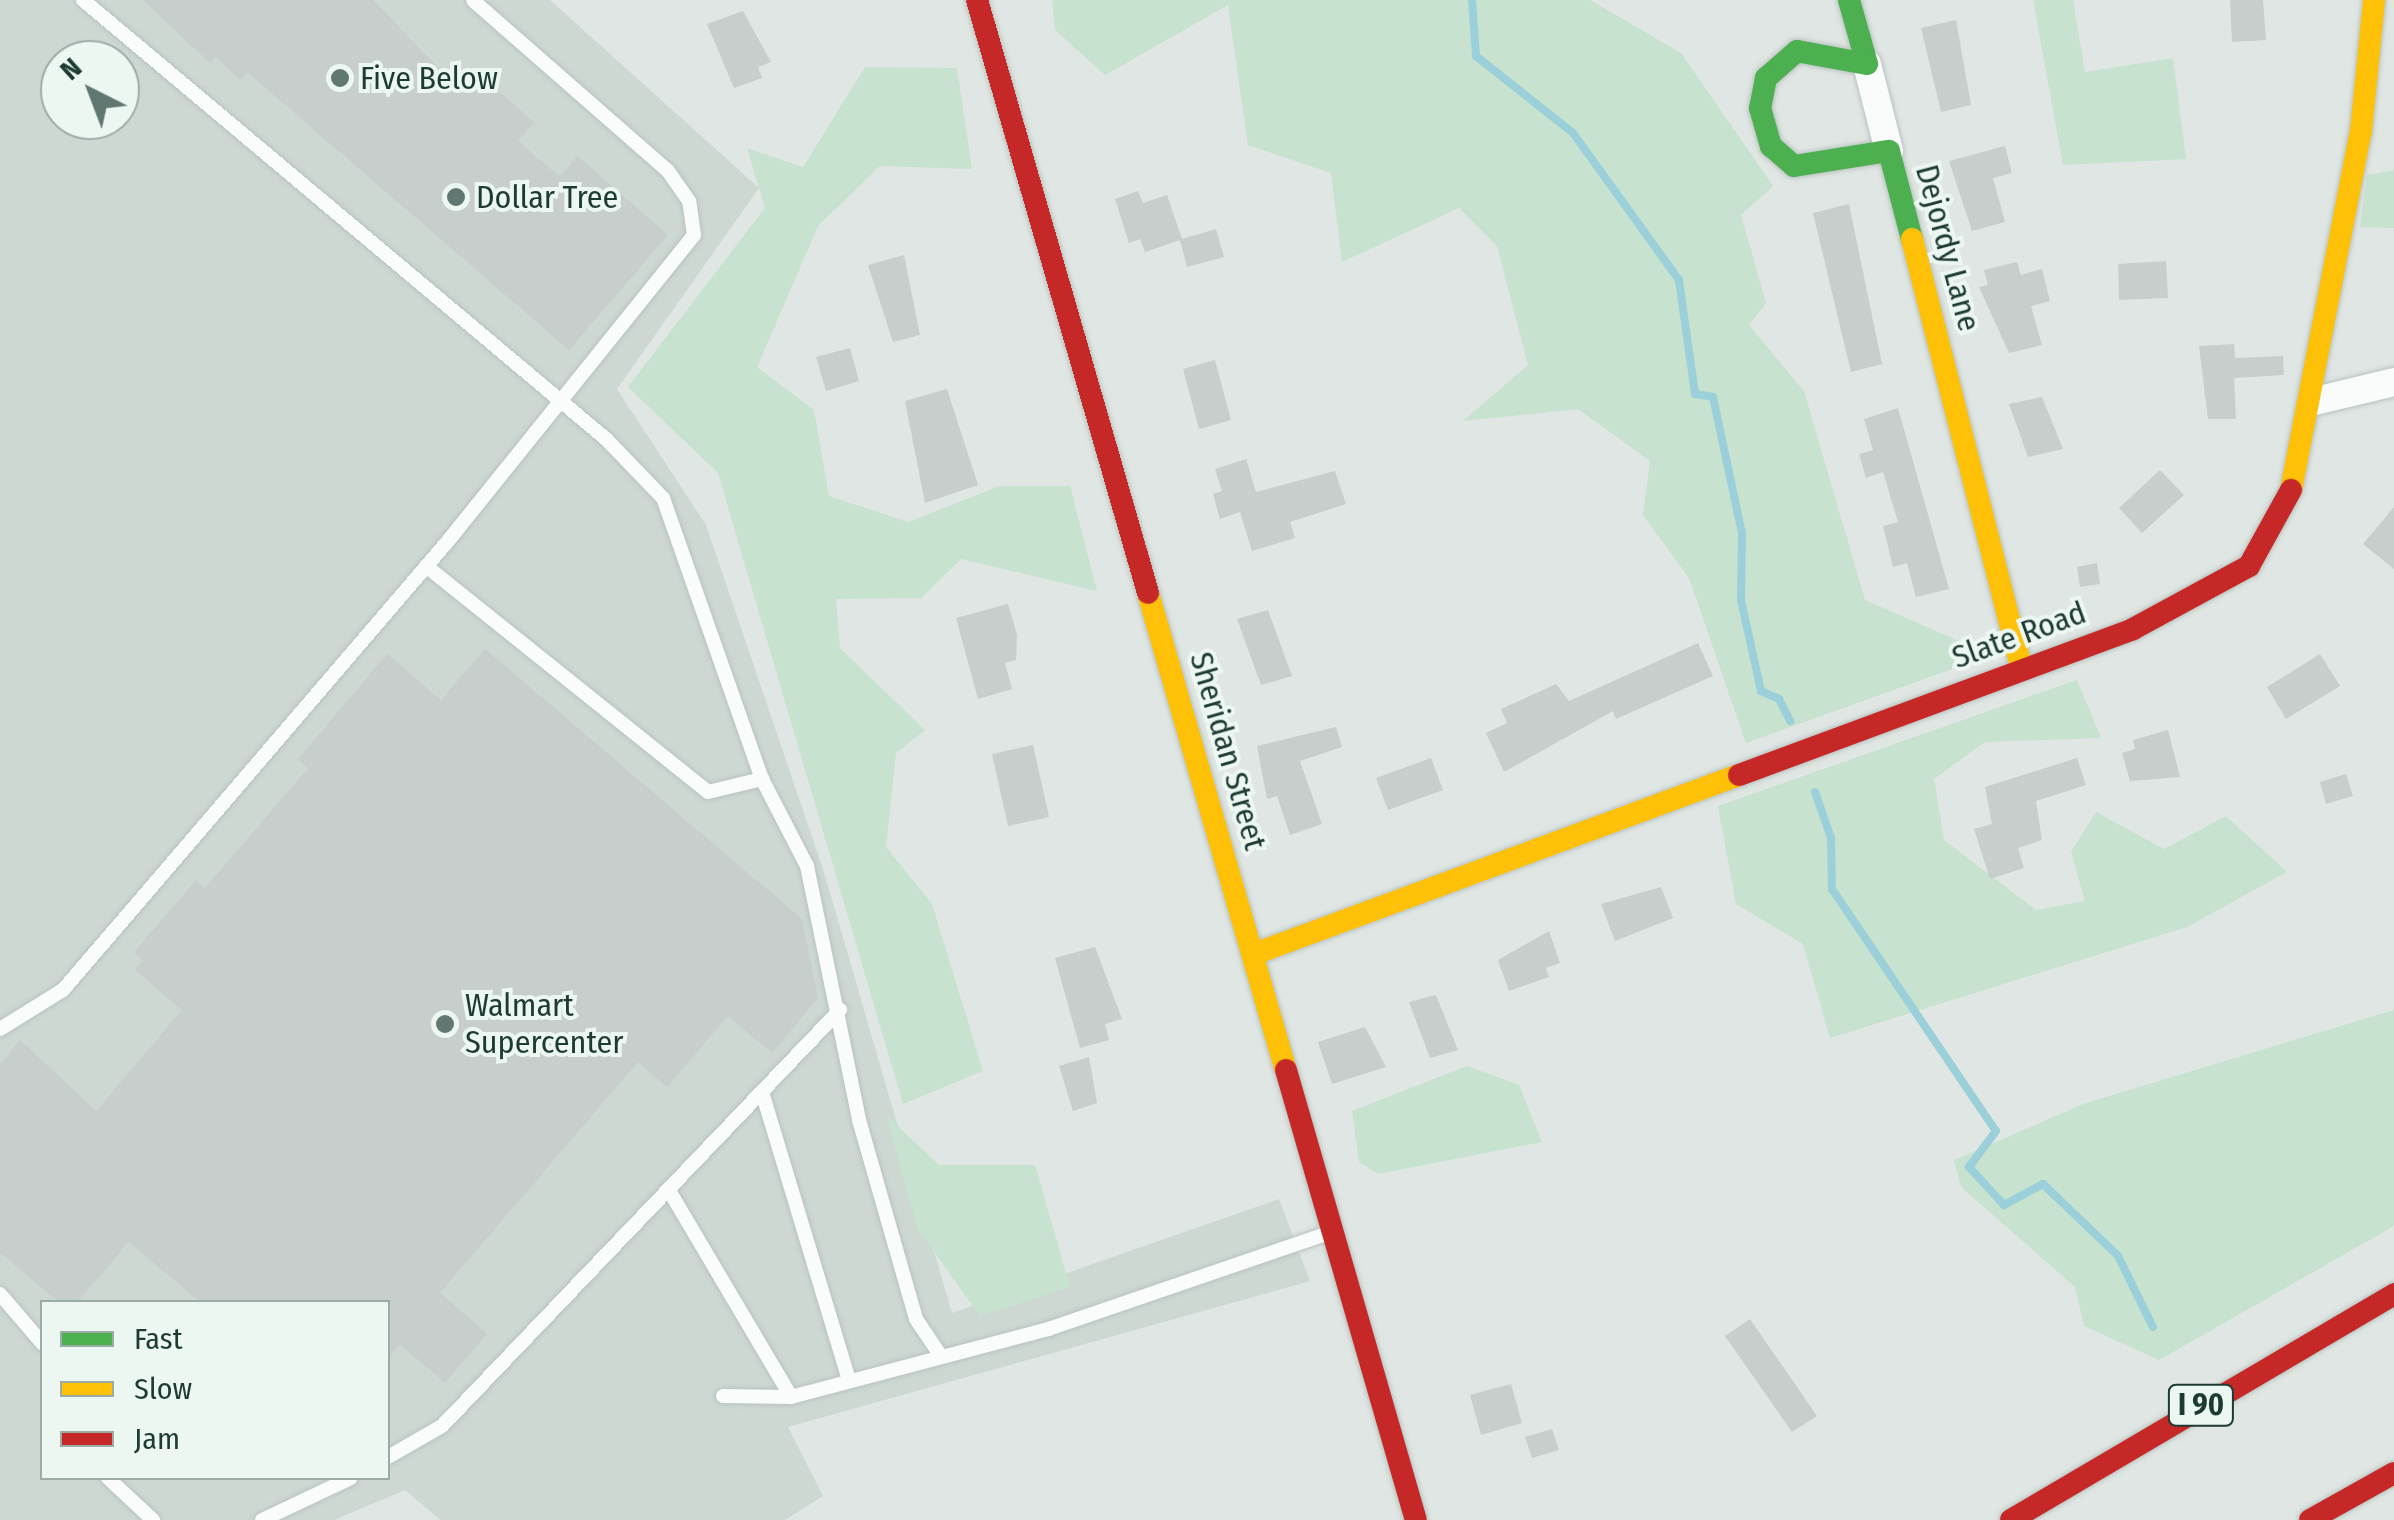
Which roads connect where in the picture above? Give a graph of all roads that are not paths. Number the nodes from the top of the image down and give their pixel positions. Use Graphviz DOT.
graph roads {
  1 [pos="83,0"];
  2 [pos="473,0"];
  3 [pos="977,0"];
  4 [pos="1850,0"];
  5 [pos="2374,0"];
  6 [pos="1867,64"];
  7 [pos="1890,151"];
  8 [pos="2394,382"];
  9 [pos="2315,401"];
  10 [pos="560,402"];
  11 [pos="426,566"];
  12 [pos="2021,668"];
  13 [pos="762,779"];
  14 [pos="1254,954"];
  15 [pos="840,1010"];
  16 [pos="0,1029"];
  17 [pos="762,1092"];
  18 [pos="670,1192"];
  19 [pos="1336,1231"];
  20 [pos="0,1294"];
  21 [pos="2394,1294"];
  22 [pos="40,1341"];
  23 [pos="940,1356"];
  24 [pos="849,1381"];
  25 [pos="723,1396"];
  26 [pos="791,1397"];
  27 [pos="390,1456"];
  28 [pos="2394,1472"];
  29 [pos="110,1480"];
  30 [pos="347,1480"];
  31 [pos="153,1520"];
  32 [pos="262,1520"];
  33 [pos="1416,1520"];
  34 [pos="2011,1520"];
  35 [pos="2310,1520"];
  1 -- 10 [label="lane"];
  2 -- 10 [label="lane"];
  3 -- 14 [label="main road, Sheridan Street"];
  4 -- 6 [label="main road"];
  5 -- 9 [label="main road, Slate Road"];
  6 -- 7 [label="street"];
  6 -- 7 [label="main road, Dejordy Lane"];
  7 -- 12 [label="main road, Dejordy Lane"];
  8 -- 9 [label="street"];
  9 -- 12 [label="main road, Slate Road"];
  10 -- 11 [label="lane"];
  10 -- 13 [label="lane"];
  11 -- 13 [label="lane"];
  11 -- 16 [label="lane"];
  12 -- 14 [label="main road, Slate Road"];
  13 -- 15 [label="lane"];
  14 -- 19 [label="main road, Sheridan Street"];
  15 -- 17 [label="lane"];
  15 -- 23 [label="lane"];
  17 -- 18 [label="lane"];
  17 -- 24 [label="lane"];
  18 -- 26 [label="lane"];
  18 -- 27 [label="lane"];
  19 -- 23 [label="lane"];
  19 -- 33 [label="main road, Sheridan Street"];
  20 -- 22 [label="lane"];
  21 -- 34 [label="main road, I 90"];
  23 -- 24 [label="lane"];
  24 -- 26 [label="lane"];
  25 -- 26 [label="lane"];
  28 -- 35 [label="main road"];
  29 -- 31 [label="lane"];
  30 -- 32 [label="lane"];
}
